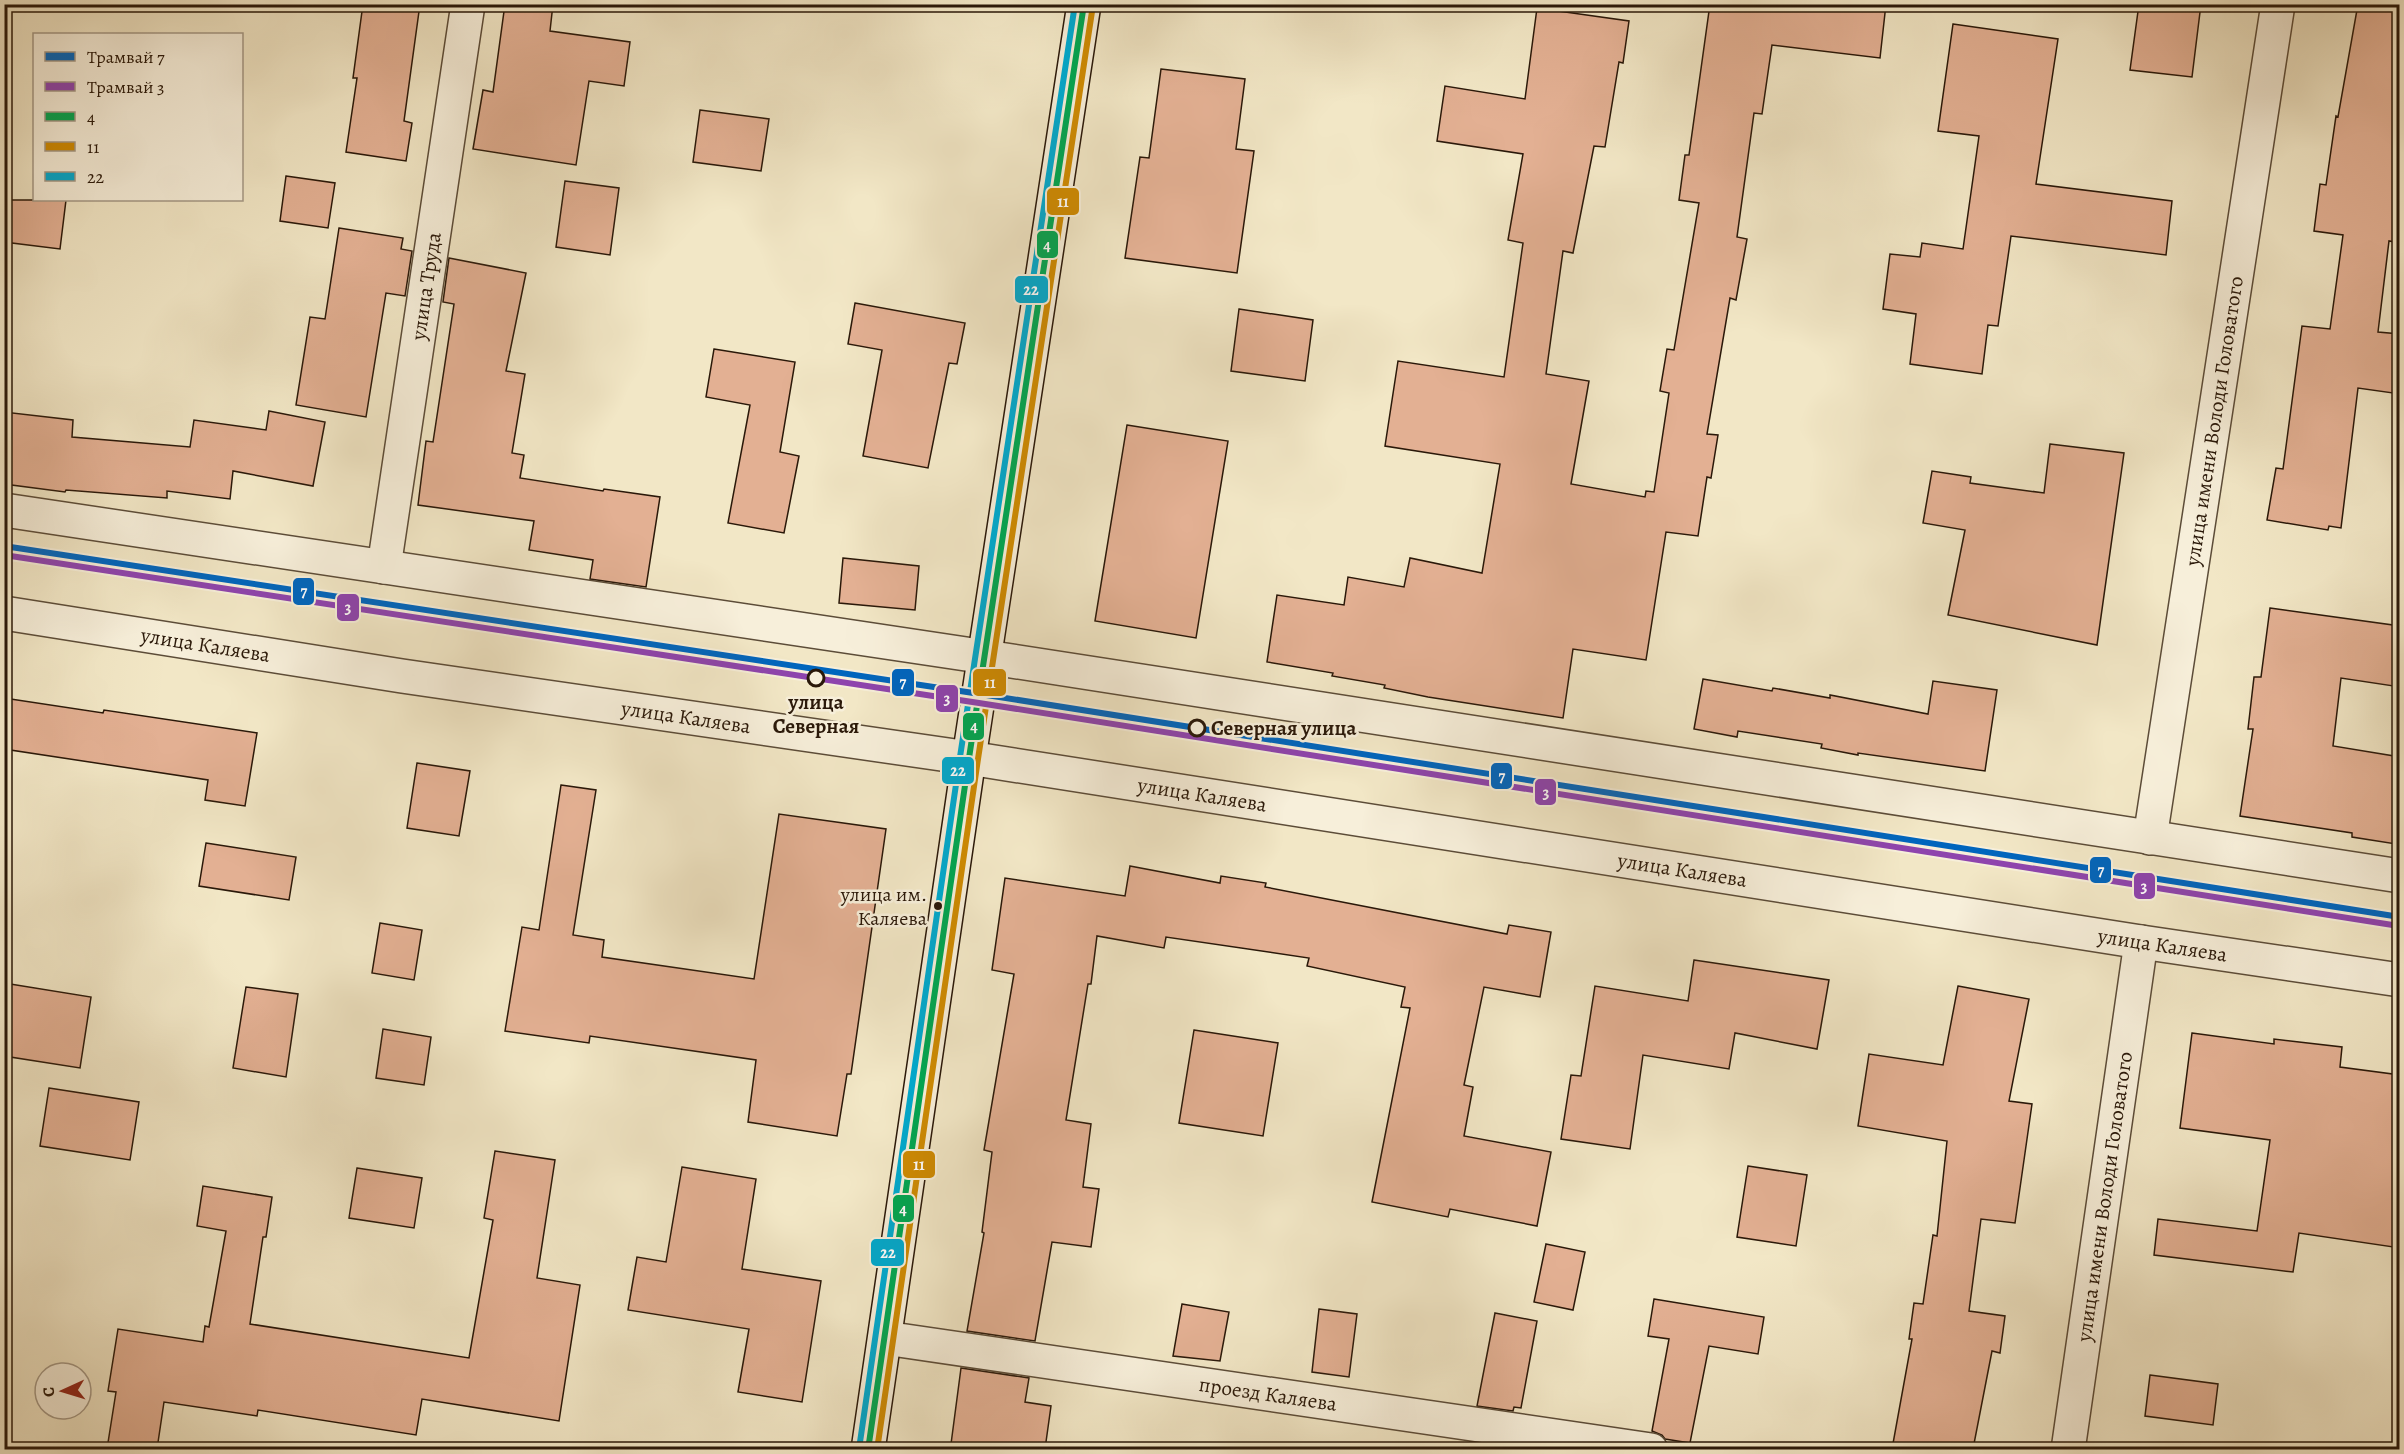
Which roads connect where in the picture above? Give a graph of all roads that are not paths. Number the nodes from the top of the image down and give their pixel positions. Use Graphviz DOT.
graph roads {
  1 [pos="468,4"];
  2 [pos="1084,4"];
  3 [pos="2278,4"];
  4 [pos="4,510"];
  5 [pos="384,567"];
  6 [pos="4,613"];
  7 [pos="986,657"];
  8 [pos="969,758"];
  9 [pos="2150,838"];
  10 [pos="2400,876"];
  11 [pos="2141,942"];
  12 [pos="2400,980"];
  13 [pos="885,1338"];
  14 [pos="868,1449"];
  15 [pos="1651,1449"];
  16 [pos="2068,1449"];
  1 -- 5 [label="street, улица Труда"];
  2 -- 7 [label="street"];
  3 -- 9 [label="street, улица имени Володи Головатого"];
  4 -- 5 [label="street"];
  5 -- 7 [label="street"];
  6 -- 8 [label="street, улица Каляева"];
  7 -- 8 [label="street"];
  7 -- 9 [label="street"];
  8 -- 11 [label="street, улица Каляева"];
  8 -- 13 [label="street"];
  9 -- 10 [label="street"];
  11 -- 12 [label="street, улица Каляева"];
  11 -- 16 [label="street, улица имени Володи Головатого"];
  13 -- 14 [label="street"];
  13 -- 15 [label="street, проезд Каляева"];
}
